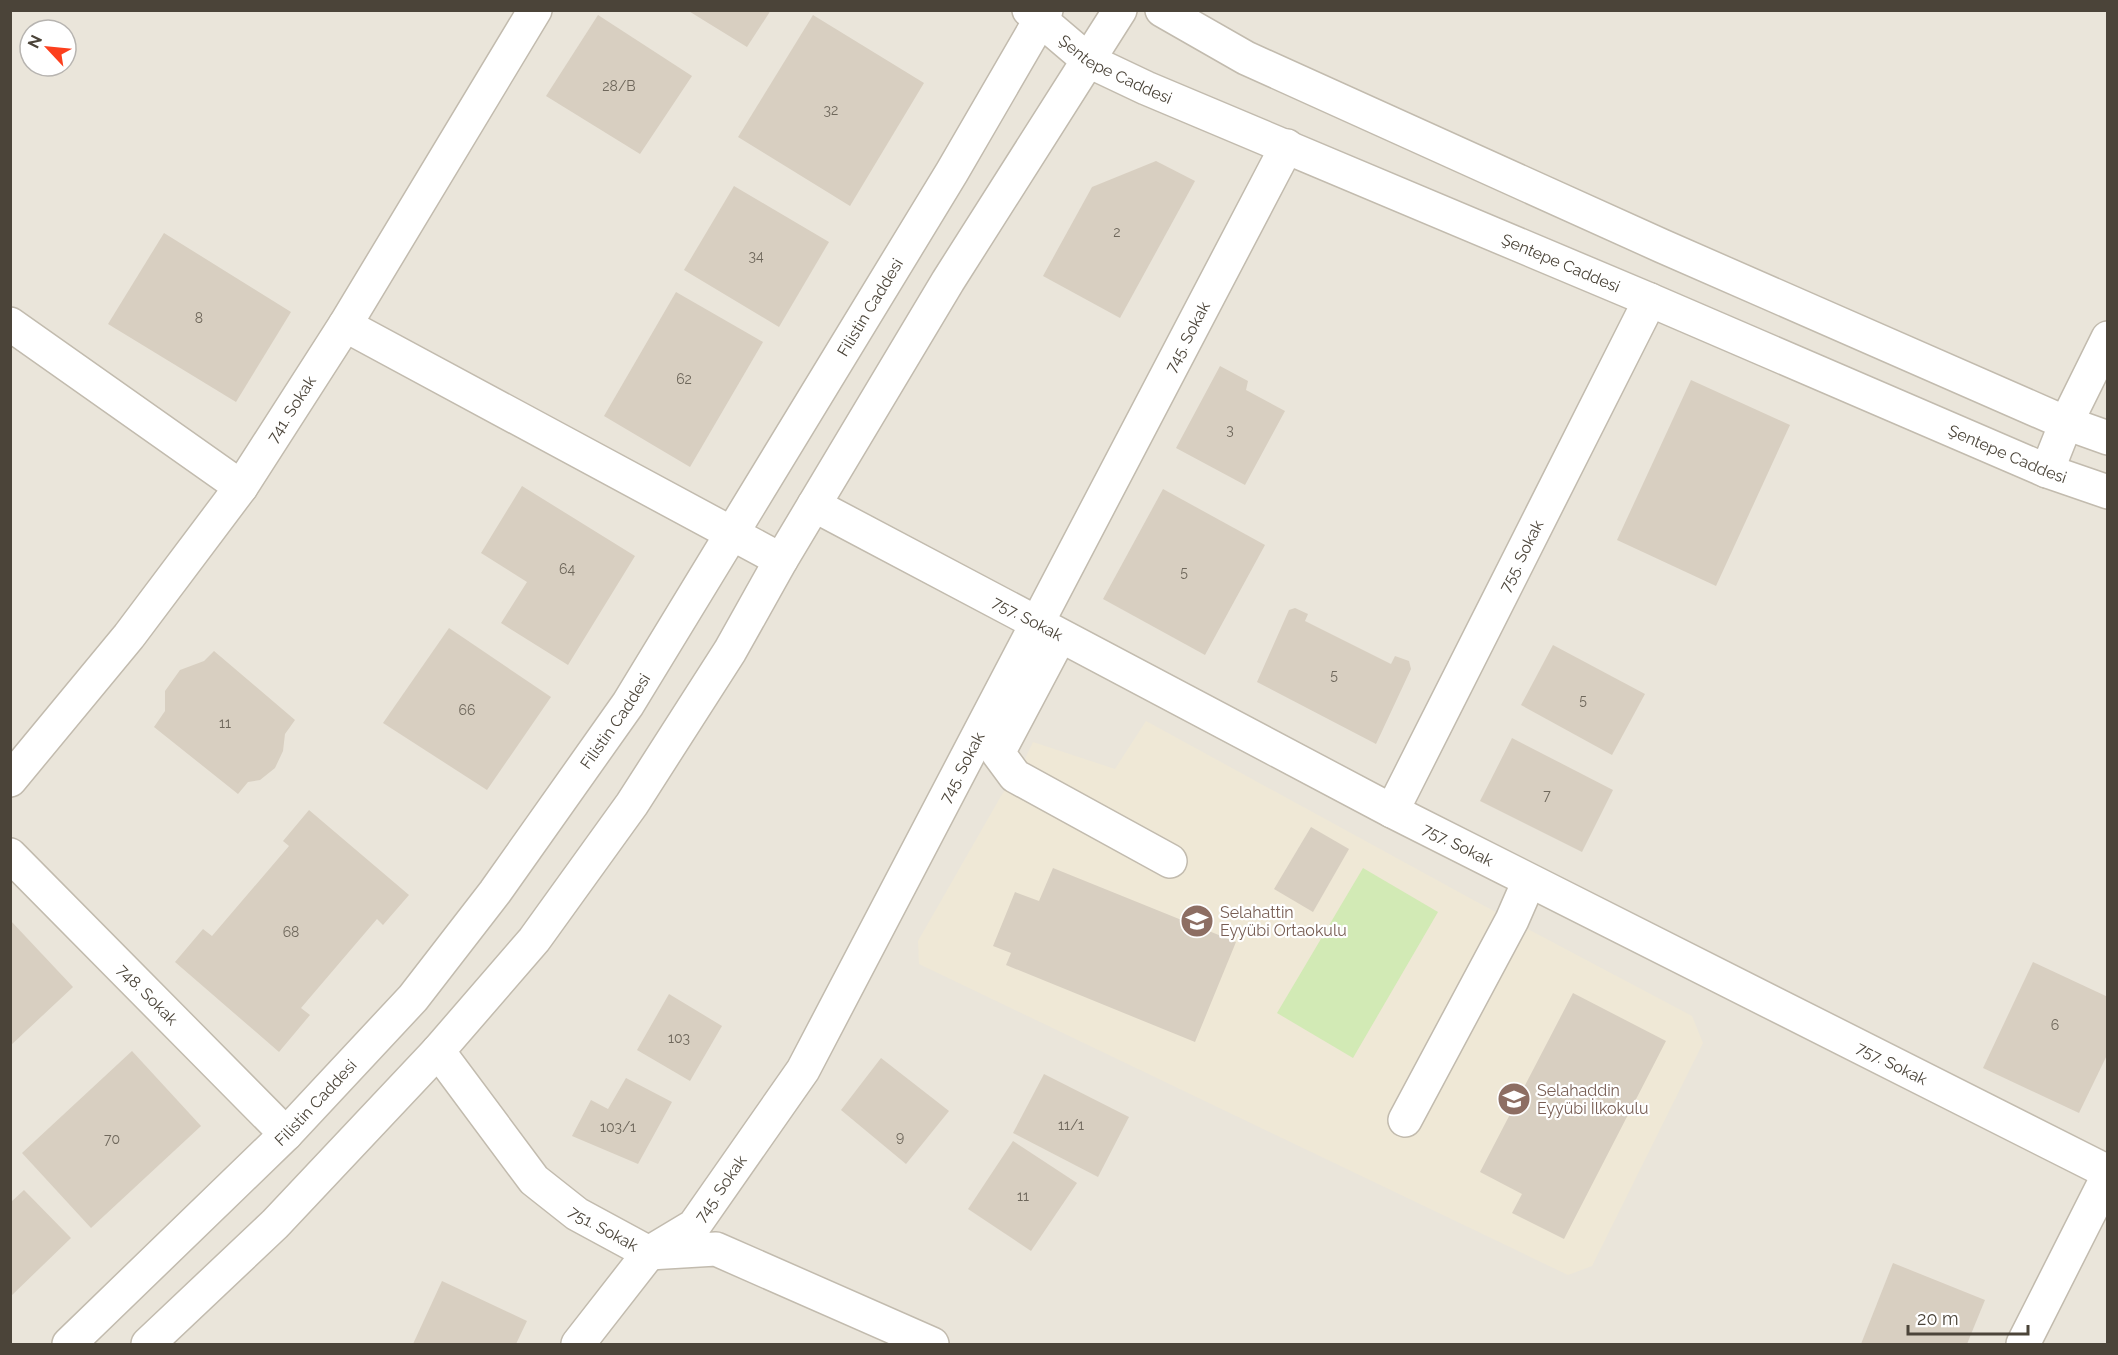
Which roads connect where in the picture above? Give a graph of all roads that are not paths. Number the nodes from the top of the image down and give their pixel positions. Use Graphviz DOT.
graph roads {
  1 [pos="535,10"];
  2 [pos="1120,10"];
  3 [pos="1162,10"];
  4 [pos="1039,14"];
  5 [pos="1089,61"];
  6 [pos="1287,146"];
  7 [pos="1650,300"];
  8 [pos="10,324"];
  9 [pos="345,325"];
  10 [pos="2108,338"];
  11 [pos="2066,423"];
  12 [pos="2108,438"];
  13 [pos="2047,471"];
  14 [pos="241,487"];
  15 [pos="2108,492"];
  16 [pos="814,505"];
  17 [pos="732,534"];
  18 [pos="781,560"];
  19 [pos="1048,630"];
  20 [pos="10,780"];
  21 [pos="1392,811"];
  22 [pos="10,855"];
  23 [pos="1170,861"];
  24 [pos="1529,881"];
  25 [pos="438,1051"];
  26 [pos="1405,1120"];
  27 [pos="286,1134"];
  28 [pos="2108,1174"];
  29 [pos="649,1253"];
  30 [pos="162,1341"];
  31 [pos="69,1344"];
  32 [pos="578,1344"];
  33 [pos="932,1344"];
  34 [pos="2023,1344"];
  1 -- 9 [label="street, 741. Sokak"];
  2 -- 5 [label="street"];
  3 -- 11 [label="street"];
  4 -- 5 [label="street, Şentepe Caddesi"];
  4 -- 17 [label="street, Filistin Caddesi"];
  5 -- 6 [label="street, Şentepe Caddesi"];
  5 -- 16 [label="street"];
  6 -- 7 [label="street, Şentepe Caddesi"];
  6 -- 19 [label="street, 745. Sokak"];
  7 -- 13 [label="street, Şentepe Caddesi"];
  7 -- 21 [label="street, 755. Sokak"];
  8 -- 14 [label="street"];
  9 -- 14 [label="street, 741. Sokak"];
  9 -- 17 [label="street"];
  10 -- 11 [label="street"];
  11 -- 12 [label="street"];
  11 -- 13 [label="street"];
  13 -- 15 [label="street, Şentepe Caddesi"];
  14 -- 20 [label="street, 741. Sokak"];
  16 -- 18 [label="street"];
  16 -- 19 [label="street, 757. Sokak"];
  17 -- 18 [label="street"];
  17 -- 27 [label="street, Filistin Caddesi"];
  18 -- 25 [label="street"];
  19 -- 21 [label="street, 757. Sokak"];
  19 -- 23 [label="street"];
  19 -- 29 [label="street, 745. Sokak"];
  21 -- 24 [label="street, 757. Sokak"];
  22 -- 27 [label="street, 748. Sokak"];
  24 -- 26 [label="street"];
  24 -- 28 [label="street, 757. Sokak"];
  25 -- 29 [label="street, 751. Sokak"];
  25 -- 30 [label="street"];
  27 -- 31 [label="street, Filistin Caddesi"];
  28 -- 34 [label="street"];
  29 -- 32 [label="street, 745. Sokak"];
  29 -- 33 [label="street, 751. Sokak"];
}
